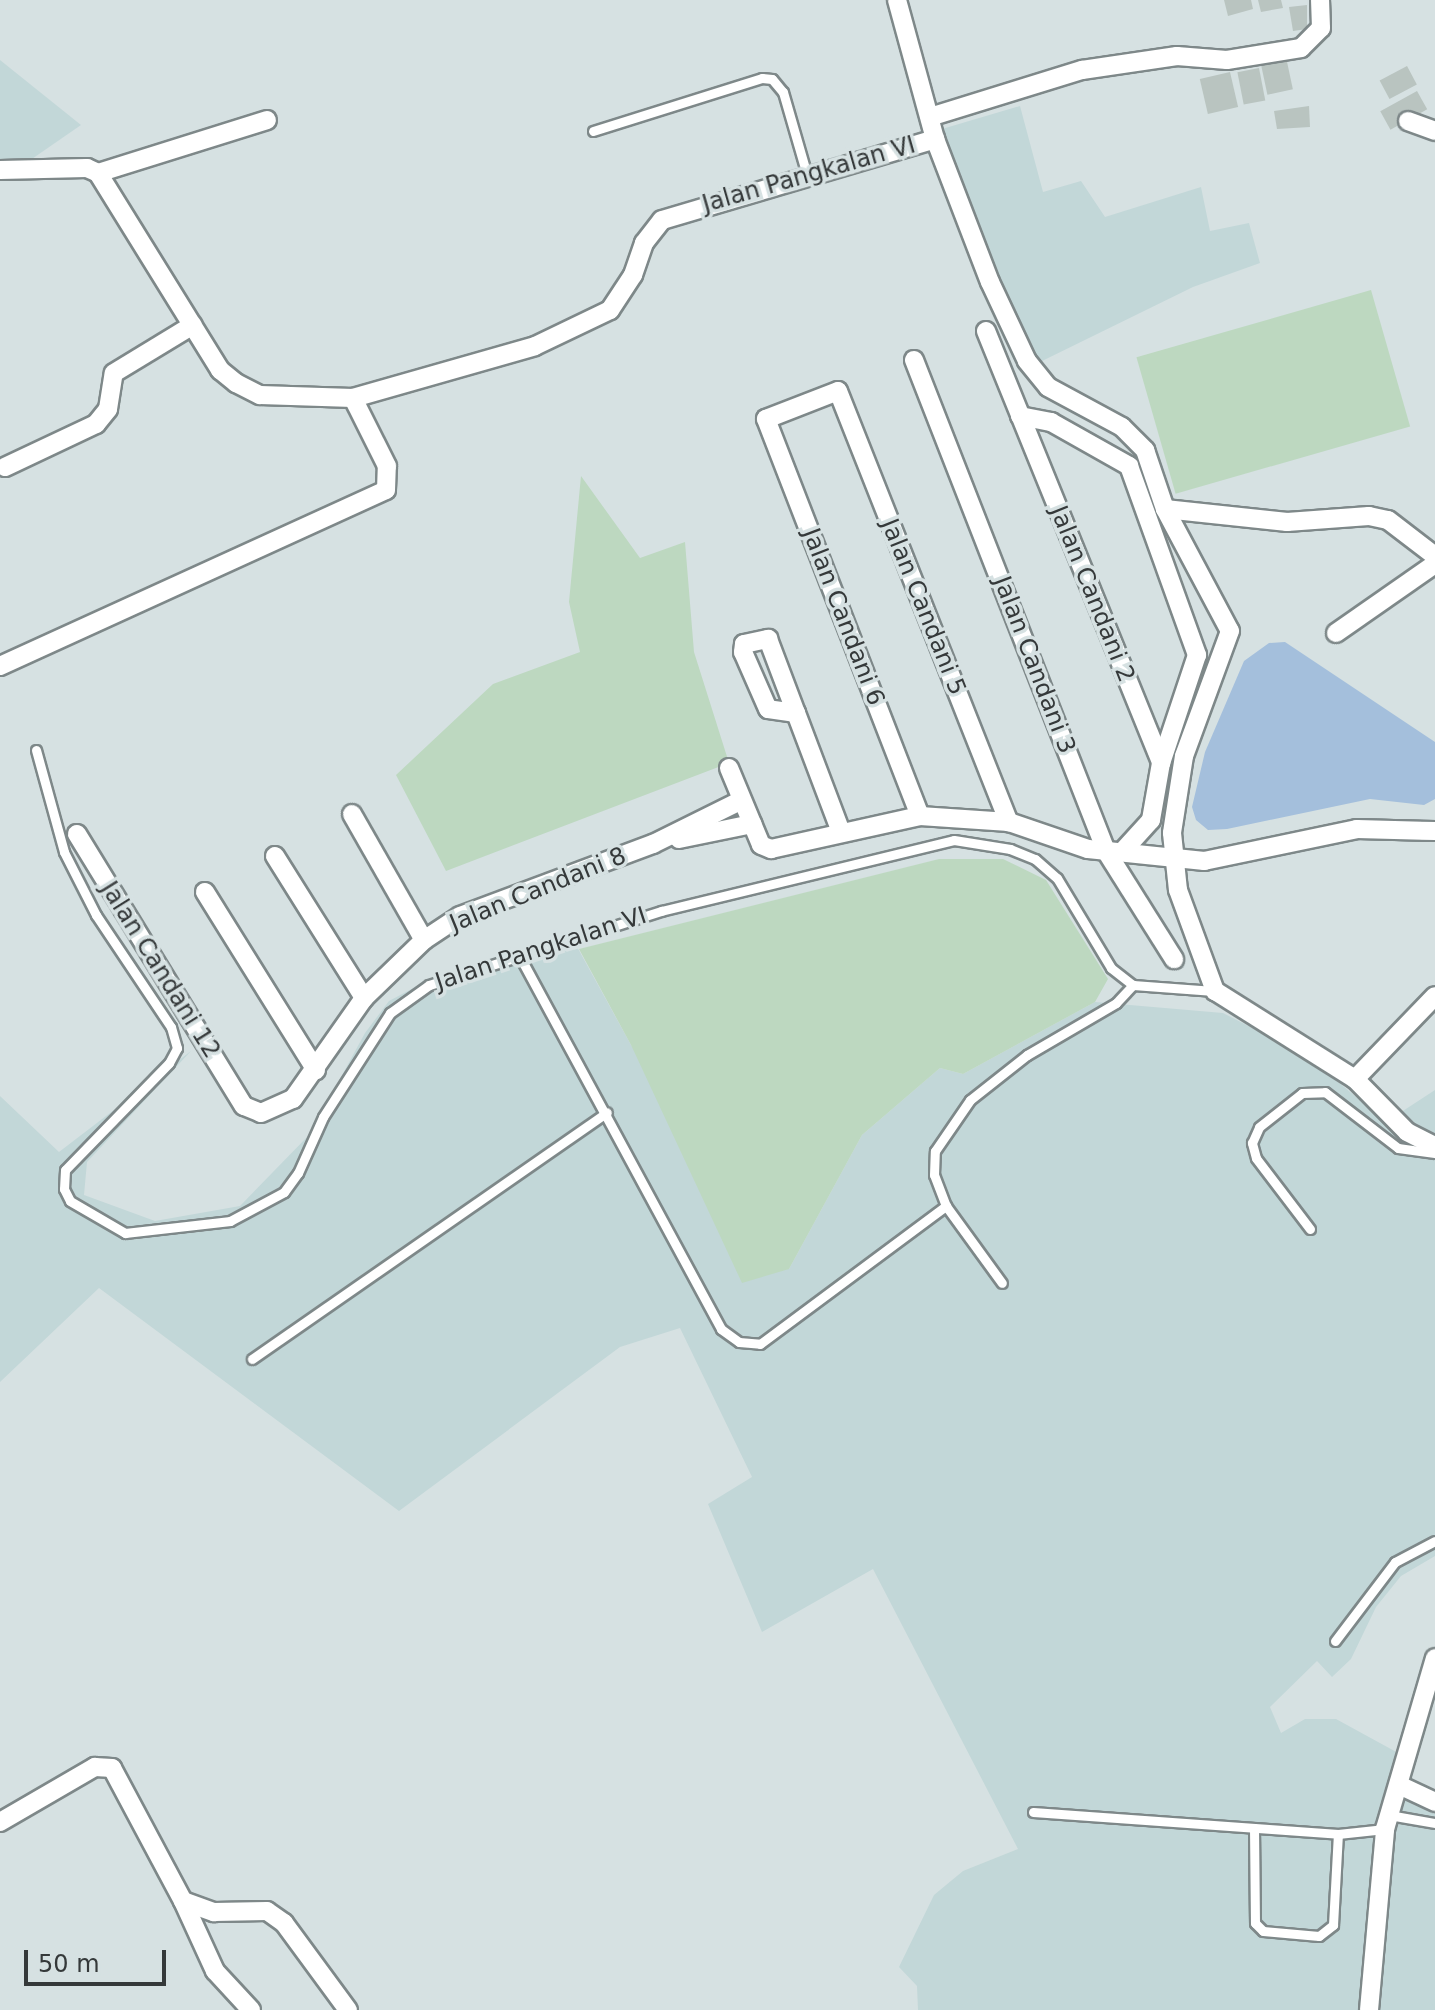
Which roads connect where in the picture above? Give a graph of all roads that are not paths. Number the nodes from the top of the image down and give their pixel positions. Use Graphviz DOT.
graph roads {
  1 [pos="899,0"];
  2 [pos="1320,0"];
  3 [pos="933,116"];
  4 [pos="267,120"];
  5 [pos="1408,121"];
  6 [pos="593,131"];
  7 [pos="1435,131"];
  8 [pos="935,139"];
  9 [pos="0,170"];
  10 [pos="98,173"];
  11 [pos="807,175"];
  12 [pos="193,325"];
  13 [pos="986,331"];
  14 [pos="914,360"];
  15 [pos="838,391"];
  16 [pos="353,398"];
  17 [pos="1020,416"];
  18 [pos="5,467"];
  19 [pos="1165,509"];
  20 [pos="1435,556"];
  21 [pos="1435,564"];
  22 [pos="1336,633"];
  23 [pos="2,660"];
  24 [pos="796,713"];
  25 [pos="36,750"];
  26 [pos="1161,763"];
  27 [pos="729,768"];
  28 [pos="742,800"];
  29 [pos="352,814"];
  30 [pos="920,816"];
  31 [pos="1009,822"];
  32 [pos="752,824"];
  33 [pos="1435,831"];
  34 [pos="841,832"];
  35 [pos="77,834"];
  36 [pos="653,844"];
  37 [pos="1114,852"];
  38 [pos="275,856"];
  39 [pos="1173,859"];
  40 [pos="205,892"];
  41 [pos="424,940"];
  42 [pos="520,957"];
  43 [pos="1174,959"];
  44 [pos="1133,985"];
  45 [pos="1215,991"];
  46 [pos="1435,996"];
  47 [pos="364,998"];
  48 [pos="316,1070"];
  49 [pos="1355,1079"];
  50 [pos="244,1106"];
  51 [pos="607,1112"];
  52 [pos="1435,1146"];
  53 [pos="1435,1153"];
  54 [pos="946,1206"];
  55 [pos="1310,1229"];
  56 [pos="1002,1283"];
  57 [pos="252,1359"];
  58 [pos="1435,1541"];
  59 [pos="1335,1641"];
  60 [pos="1435,1658"];
  61 [pos="1401,1786"];
  62 [pos="1435,1802"];
  63 [pos="1033,1812"];
  64 [pos="0,1822"];
  65 [pos="1387,1822"];
  66 [pos="1435,1823"];
  67 [pos="1254,1828"];
  68 [pos="1338,1834"];
  69 [pos="183,1901"];
  70 [pos="251,2010"];
  71 [pos="348,2010"];
  72 [pos="1369,2010"];
  1 -- 3 [label="street"];
  2 -- 3 [label="street"];
  3 -- 8 [label="street"];
  4 -- 10 [label="street"];
  5 -- 7 [label="street"];
  6 -- 11 [label="lane"];
  8 -- 11 [label="street, Jalan Pangkalan VI"];
  8 -- 19 [label="street, Jalan Pangkalan VI"];
  9 -- 10 [label="street"];
  10 -- 12 [label="street, Jalan Pangkalan VI"];
  11 -- 16 [label="street, Jalan Pangkalan VI"];
  12 -- 16 [label="street, Jalan Pangkalan VI"];
  12 -- 18 [label="street"];
  13 -- 17 [label="street, Jalan Candani 2"];
  14 -- 37 [label="street, Jalan Candani 3"];
  15 -- 30 [label="street, Jalan Candani 6"];
  15 -- 31 [label="street, Jalan Candani 5"];
  16 -- 23 [label="street"];
  17 -- 26 [label="street, Jalan Candani 2"];
  17 -- 26 [label="street"];
  19 -- 20 [label="street"];
  19 -- 39 [label="street, Jalan Pangkalan VI"];
  21 -- 22 [label="street"];
  24 -- 34 [label="street"];
  25 -- 42 [label="lane, Jalan Pangkalan VI"];
  26 -- 37 [label="street"];
  27 -- 28 [label="street"];
  28 -- 32 [label="street"];
  28 -- 36 [label="street, Jalan Candani 8"];
  29 -- 41 [label="street"];
  30 -- 31 [label="street"];
  30 -- 34 [label="street"];
  31 -- 37 [label="street"];
  32 -- 34 [label="street"];
  32 -- 36 [label="street, Jalan Candani 8"];
  33 -- 39 [label="street"];
  35 -- 50 [label="street, Jalan Candani 12"];
  36 -- 41 [label="street, Jalan Candani 8"];
  37 -- 39 [label="street"];
  37 -- 43 [label="street, Jalan Candani 3"];
  38 -- 47 [label="street"];
  39 -- 45 [label="street, Jalan Pangkalan VI"];
  40 -- 48 [label="street"];
  41 -- 47 [label="street, Jalan Candani 8"];
  42 -- 44 [label="lane, Jalan Pangkalan VI"];
  42 -- 51 [label="lane"];
  44 -- 45 [label="lane"];
  44 -- 54 [label="lane"];
  45 -- 49 [label="street"];
  46 -- 49 [label="street"];
  47 -- 48 [label="street, Jalan Candani 8"];
  48 -- 50 [label="street, Jalan Candani 8"];
  49 -- 52 [label="street"];
  51 -- 54 [label="lane"];
  51 -- 57 [label="lane"];
  53 -- 55 [label="lane"];
  54 -- 56 [label="lane"];
  58 -- 59 [label="lane"];
  60 -- 61 [label="street"];
  61 -- 62 [label="street"];
  61 -- 65 [label="street"];
  63 -- 67 [label="lane"];
  64 -- 69 [label="street"];
  65 -- 66 [label="lane"];
  65 -- 68 [label="lane"];
  65 -- 72 [label="street"];
  67 -- 68 [label="lane"];
  67 -- 68 [label="lane"];
  69 -- 70 [label="street"];
  69 -- 71 [label="street"];
}
